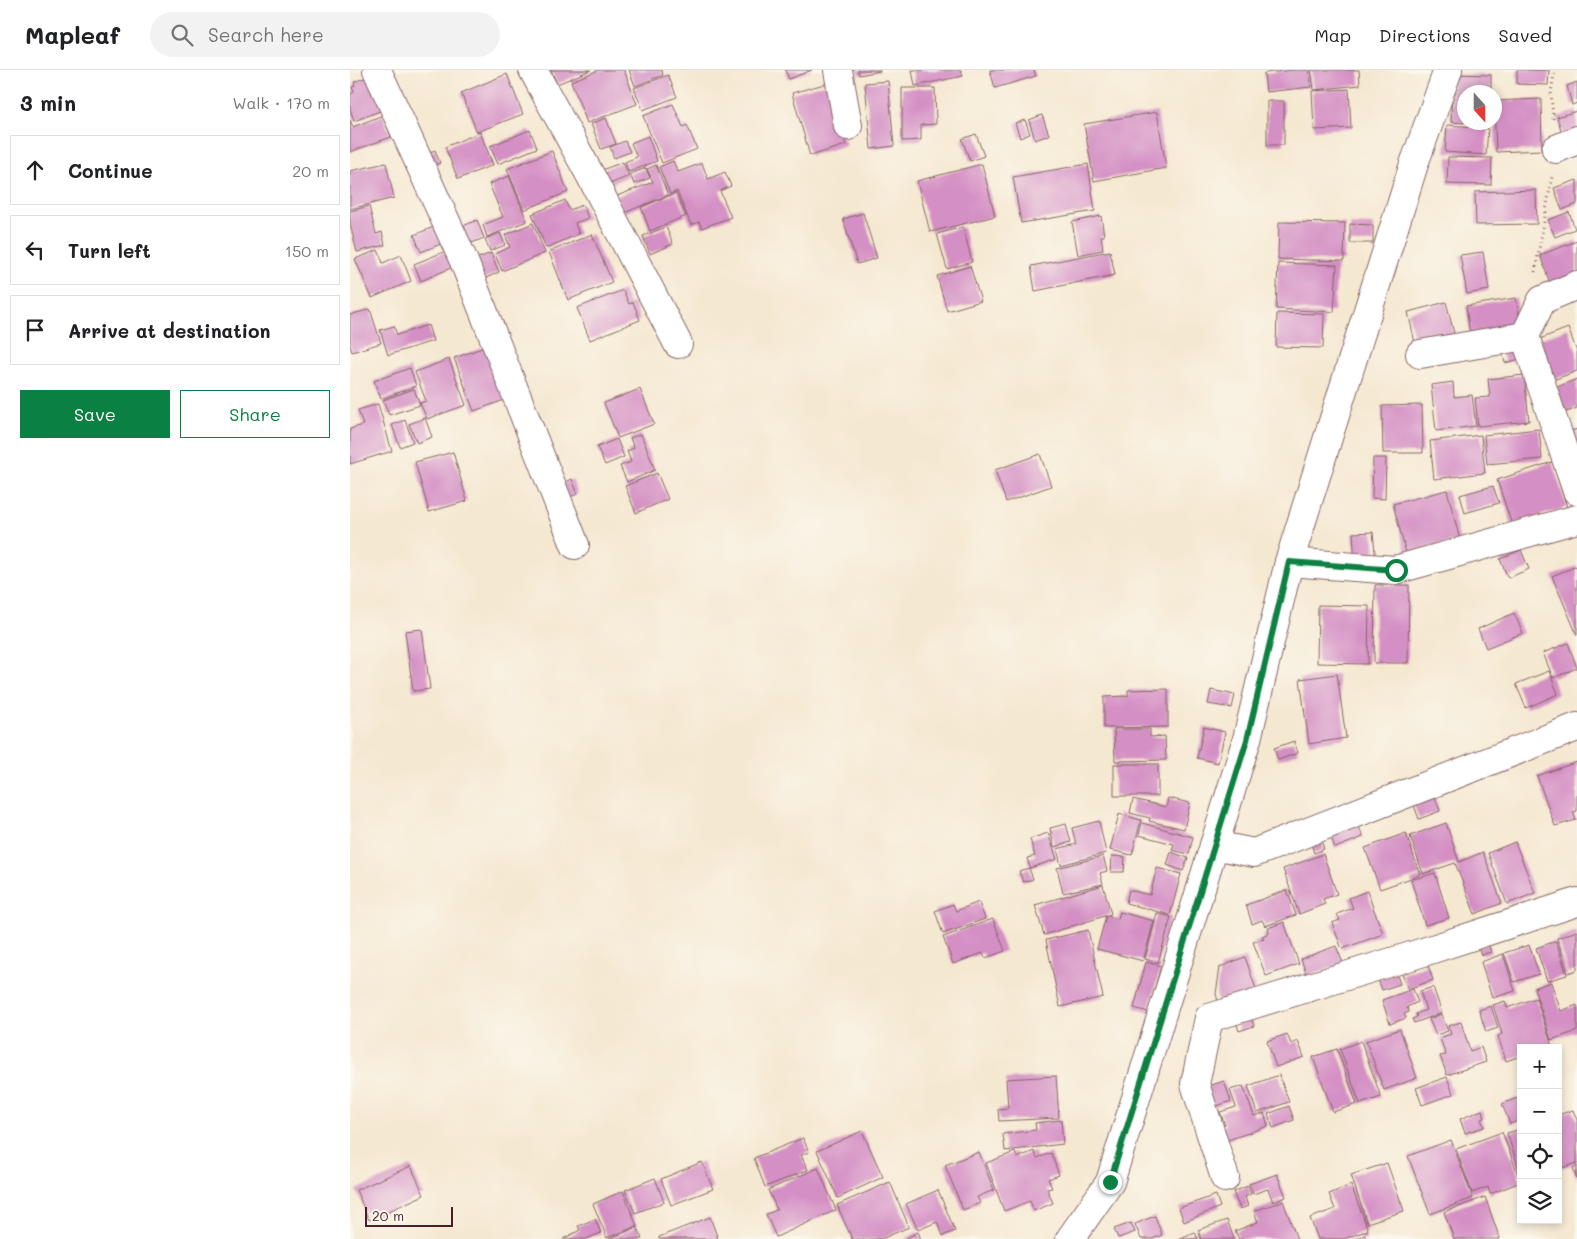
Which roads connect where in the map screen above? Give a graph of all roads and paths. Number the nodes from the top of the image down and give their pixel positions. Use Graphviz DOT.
graph roads {
  1 [pos="377,70"];
  2 [pos="533,70"];
  3 [pos="838,70"];
  4 [pos="1448,70"];
  5 [pos="1555,70"];
  6 [pos="848,126"];
  7 [pos="1567,145"];
  8 [pos="1577,285"];
  9 [pos="1542,300"];
  10 [pos="1525,336"];
  11 [pos="678,344"];
  12 [pos="1420,354"];
  13 [pos="1577,490"];
  14 [pos="1577,519"];
  15 [pos="575,545"];
  16 [pos="1289,562"];
  17 [pos="1577,727"];
  18 [pos="1214,845"];
  19 [pos="1577,902"];
  20 [pos="1226,1178"];
  21 [pos="1070,1239"];
  1 -- 15 [label="street"];
  2 -- 11 [label="street"];
  3 -- 6 [label="street"];
  4 -- 16 [label="street"];
  5 -- 7 [label="path"];
  7 -- 9 [label="path"];
  8 -- 9 [label="street"];
  9 -- 10 [label="street"];
  10 -- 12 [label="street"];
  10 -- 13 [label="street"];
  14 -- 16 [label="street"];
  16 -- 18 [label="street"];
  17 -- 18 [label="street"];
  18 -- 21 [label="street"];
  19 -- 20 [label="street"];
}
